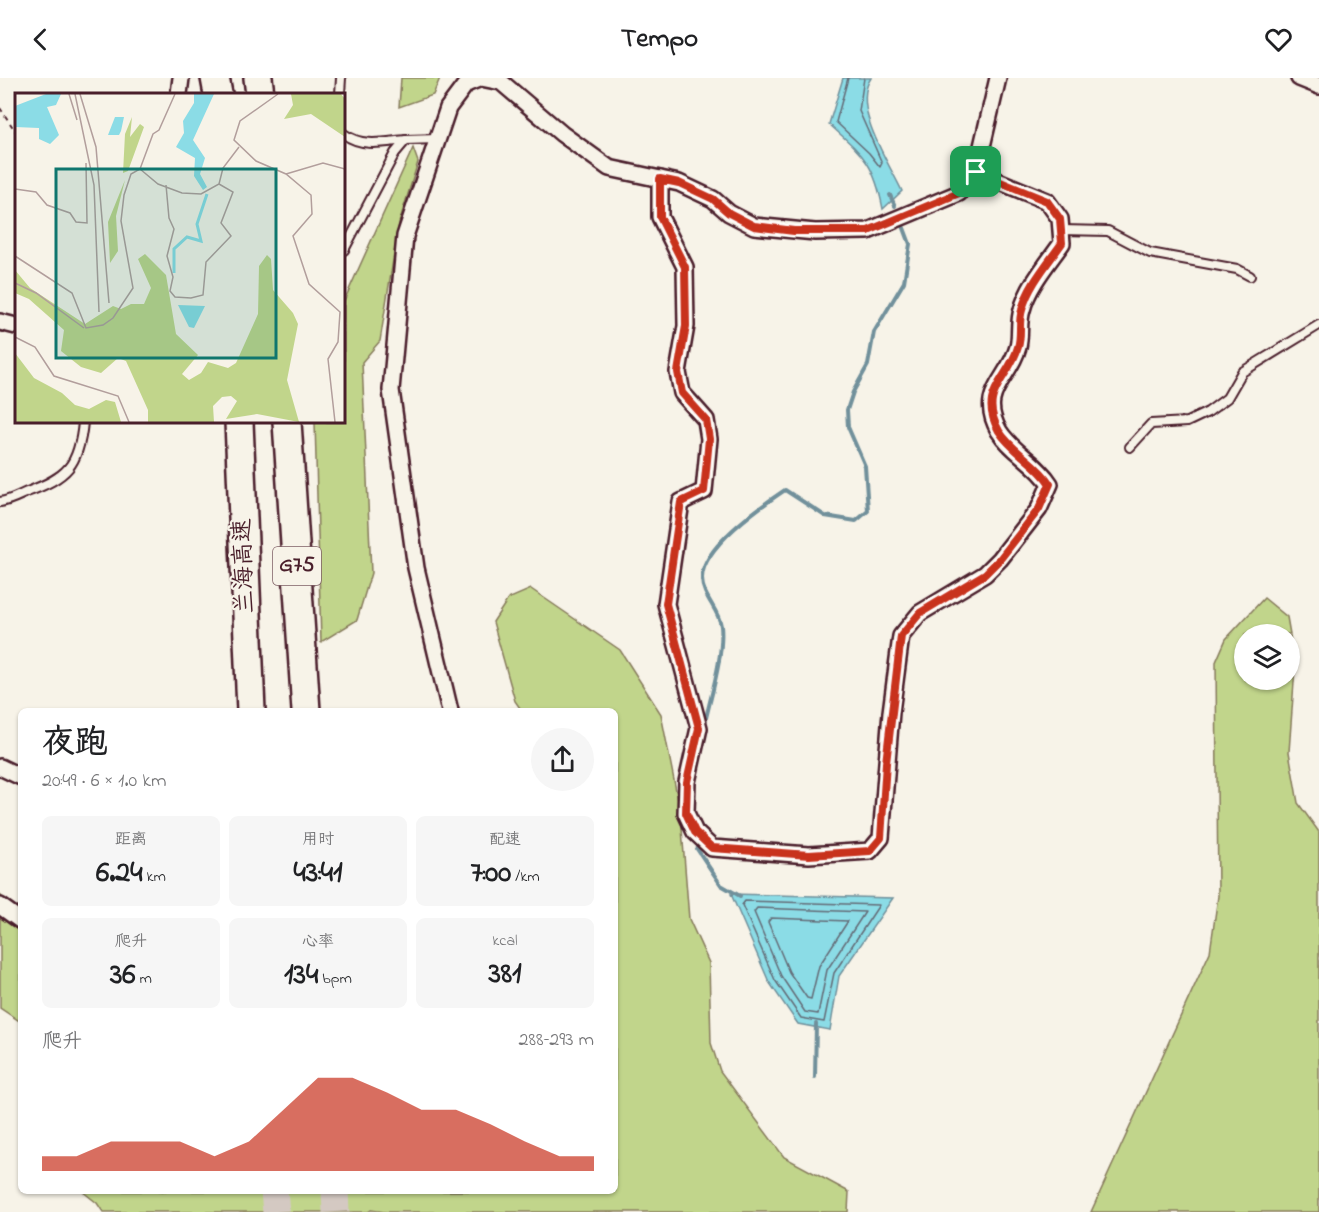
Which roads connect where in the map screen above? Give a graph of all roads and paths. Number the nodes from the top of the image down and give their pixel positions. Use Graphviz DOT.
graph roads {
  1 [pos="181,78"];
  2 [pos="215,78"];
  3 [pos="258,78"];
  4 [pos="341,78"];
  5 [pos="998,78"];
  6 [pos="1299,78"];
  7 [pos="502,80"];
  8 [pos="1319,86"];
  9 [pos="179,93"];
  10 [pos="218,93"];
  11 [pos="260,93"];
  12 [pos="340,93"];
  13 [pos="0,108"];
  14 [pos="15,130"];
  15 [pos="345,135"];
  16 [pos="437,139"];
  17 [pos="406,140"];
  18 [pos="976,172"];
  19 [pos="660,179"];
  20 [pos="1061,230"];
  21 [pos="345,248"];
  22 [pos="1250,276"];
  23 [pos="0,322"];
  24 [pos="1319,325"];
  25 [pos="15,326"];
  26 [pos="83,423"];
  27 [pos="239,423"];
  28 [pos="287,423"];
  29 [pos="1130,447"];
  30 [pos="0,502"];
  31 [pos="251,708"];
  32 [pos="306,708"];
  33 [pos="449,708"];
  34 [pos="0,767"];
  35 [pos="18,776"];
  36 [pos="0,906"];
  37 [pos="18,919"];
  1 -- 9 [label="street"];
  2 -- 10 [label="highway"];
  3 -- 11 [label="highway"];
  4 -- 12 [label="lane"];
  5 -- 18 [label="street"];
  6 -- 8 [label="street"];
  7 -- 16 [label="street"];
  7 -- 19 [label="street"];
  13 -- 14 [label="path"];
  15 -- 17 [label="lane"];
  16 -- 17 [label="lane"];
  16 -- 33 [label="street"];
  17 -- 21 [label="lane"];
  18 -- 19 [label="street"];
  18 -- 20 [label="street"];
  19 -- 20 [label="street"];
  20 -- 22 [label="lane"];
  23 -- 25 [label="street"];
  24 -- 29 [label="lane"];
  26 -- 30 [label="lane"];
  27 -- 31 [label="highway, 兰海高速 / G75"];
  28 -- 32 [label="highway, 兰海高速 / G75"];
  34 -- 35 [label="street"];
  36 -- 37 [label="street"];
}
